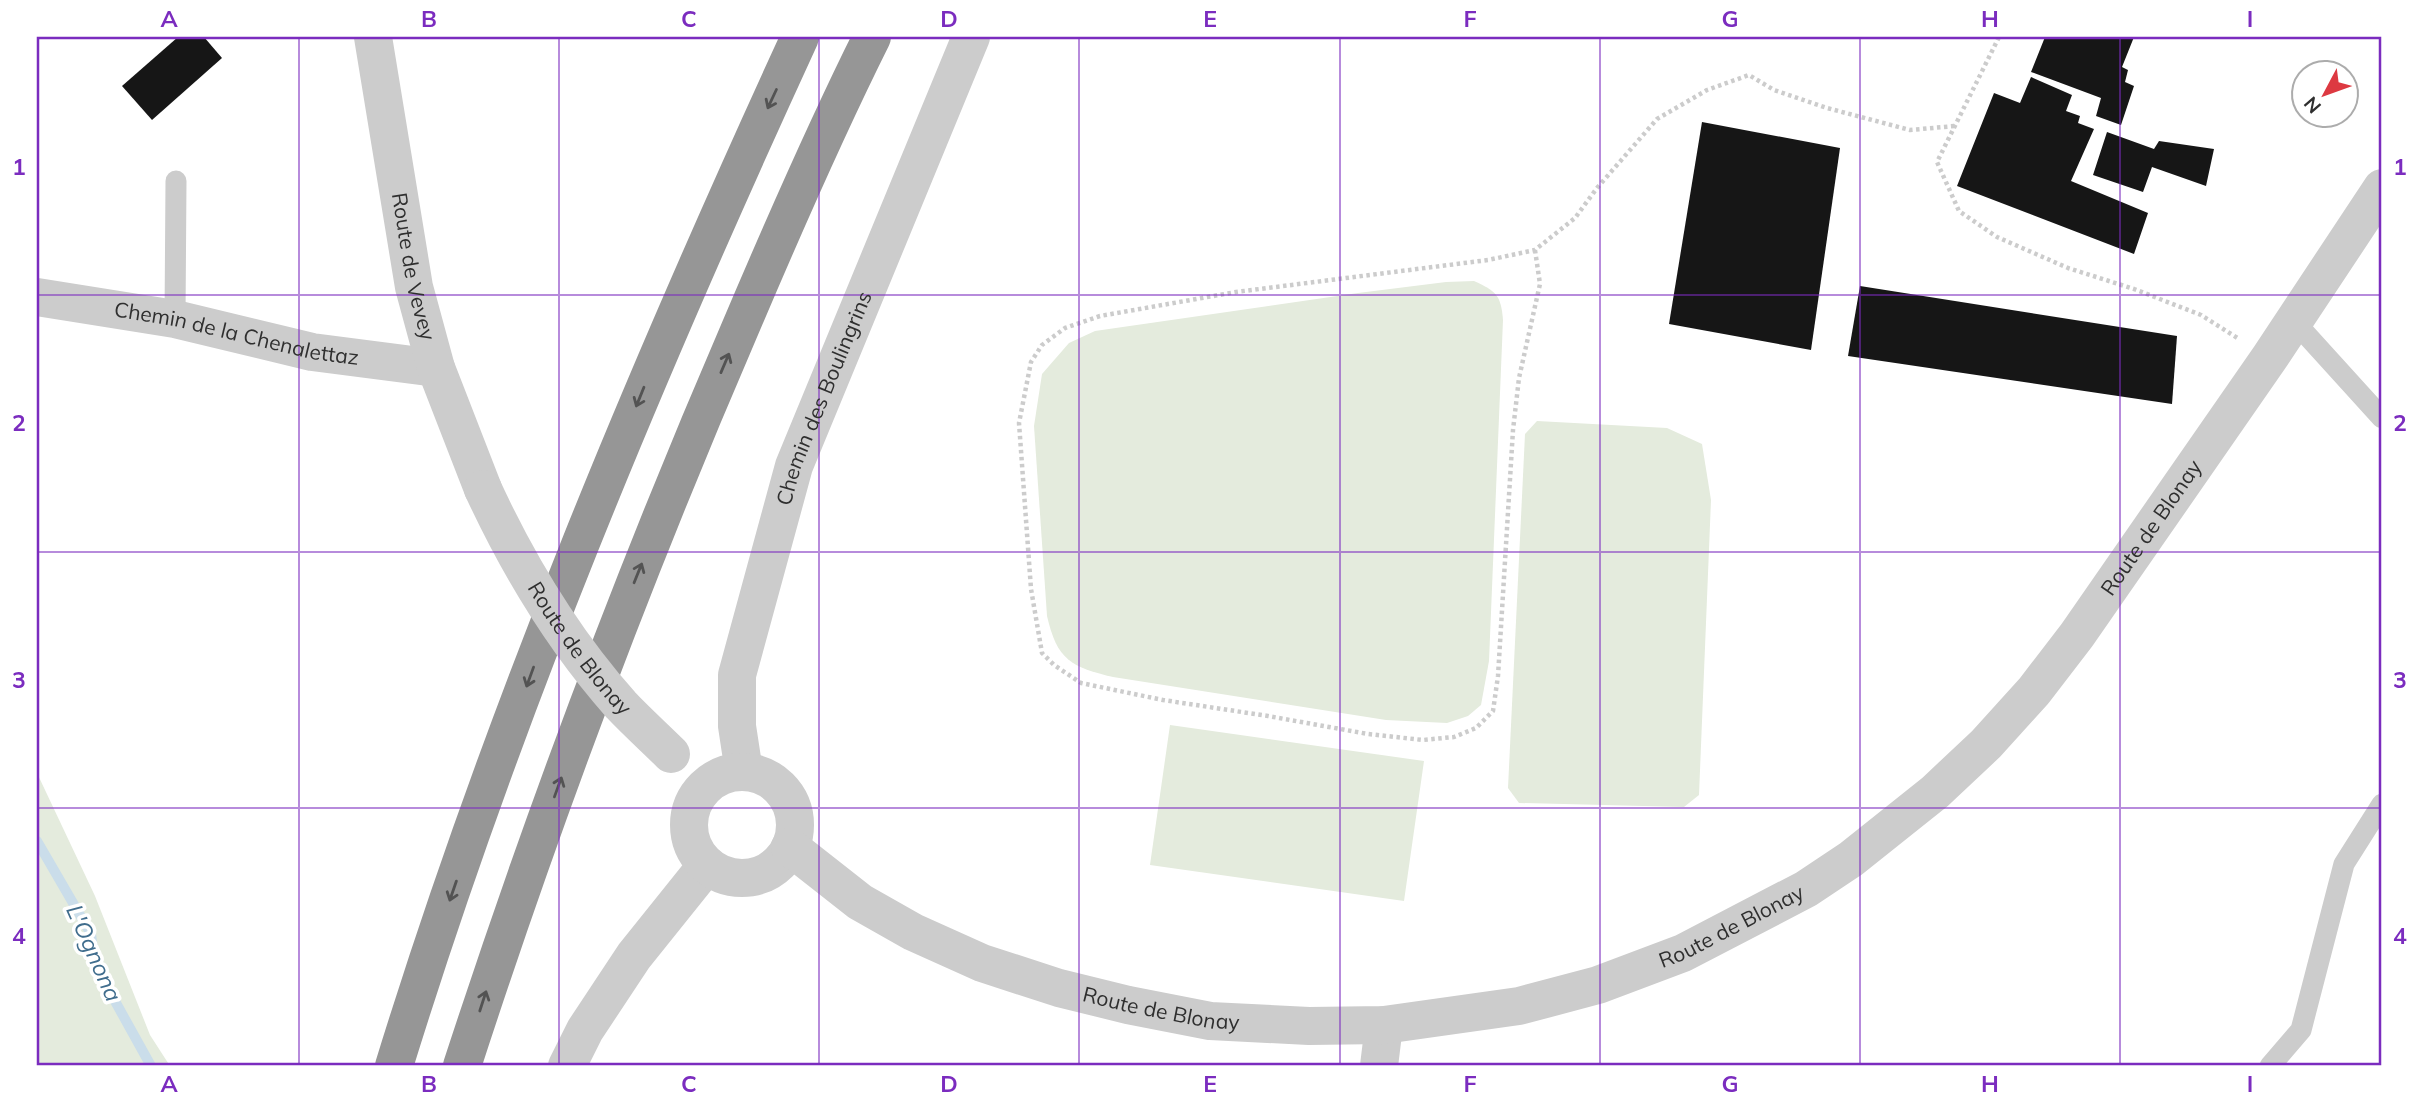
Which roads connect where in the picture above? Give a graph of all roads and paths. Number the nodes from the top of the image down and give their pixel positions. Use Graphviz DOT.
graph roads {
  1 [pos="373,37"];
  2 [pos="800,37"];
  3 [pos="872,37"];
  4 [pos="971,37"];
  5 [pos="1999,37"];
  6 [pos="1955,126"];
  7 [pos="176,181"];
  8 [pos="2382,188"];
  9 [pos="1535,250"];
  10 [pos="37,297"];
  11 [pos="175,320"];
  12 [pos="2294,321"];
  13 [pos="2270,357"];
  14 [pos="436,368"];
  15 [pos="2382,418"];
  16 [pos="483,489"];
  17 [pos="744,772"];
  18 [pos="705,787"];
  19 [pos="2382,804"];
  20 [pos="790,847"];
  21 [pos="707,865"];
  22 [pos="1384,1025"];
  23 [pos="394,1066"];
  24 [pos="462,1066"];
  25 [pos="567,1066"];
  26 [pos="1379,1066"];
  27 [pos="2270,1066"];
  1 -- 14 [label="street, Route de Vevey"];
  2 -- 23 [label="highway, one-way"];
  24 -- 3 [label="highway, one-way"];
  4 -- 17 [label="street, Chemin des Boulingrins"];
  5 -- 6 [label="path"];
  6 -- 9 [label="path"];
  6 -- 13 [label="path"];
  7 -- 11 [label="lane"];
  8 -- 12 [label="street, Route de Blonay"];
  9 -- 9 [label="path"];
  10 -- 11 [label="street, Chemin de la Chenalettaz"];
  11 -- 14 [label="street, Chemin de la Chenalettaz"];
  12 -- 13 [label="street, Route de Blonay"];
  12 -- 15 [label="lane"];
  13 -- 22 [label="street, Route de Blonay"];
  14 -- 16 [label="street, Route de Vevey"];
  16 -- 18 [label="street, Route de Blonay, bridge"];
  17 -- 18 [label="street"];
  17 -- 20 [label="street"];
  18 -- 21 [label="street"];
  19 -- 27 [label="lane"];
  20 -- 21 [label="street"];
  20 -- 22 [label="street, Route de Blonay"];
  21 -- 25 [label="street"];
  22 -- 26 [label="street"];
}
